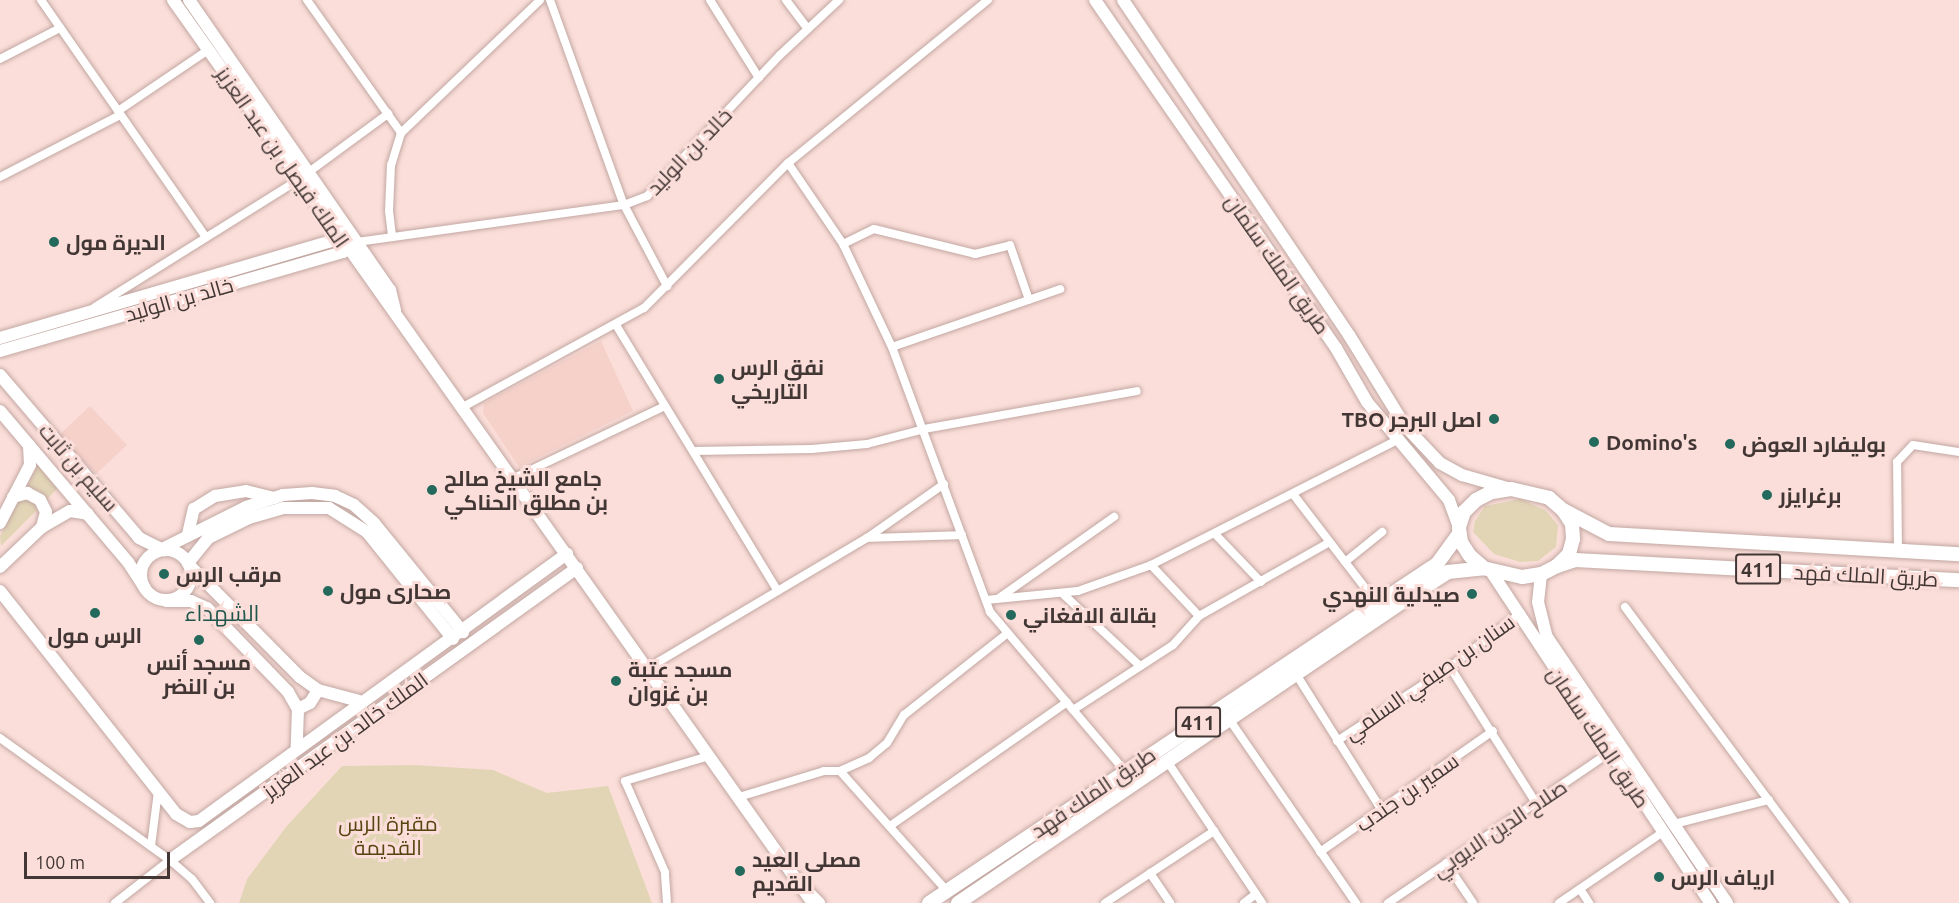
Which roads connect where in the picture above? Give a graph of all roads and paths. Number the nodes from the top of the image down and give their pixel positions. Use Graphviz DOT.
graph roads {
  1 [pos="41,0"];
  2 [pos="172,0"];
  3 [pos="189,0"];
  4 [pos="307,0"];
  5 [pos="540,0"];
  6 [pos="550,0"];
  7 [pos="710,0"];
  8 [pos="786,0"];
  9 [pos="839,0"];
  10 [pos="988,0"];
  11 [pos="1095,0"];
  12 [pos="1123,0"];
  13 [pos="60,28"];
  14 [pos="808,29"];
  15 [pos="208,50"];
  16 [pos="0,59"];
  17 [pos="759,78"];
  18 [pos="119,113"];
  19 [pos="388,114"];
  20 [pos="401,133"];
  21 [pos="788,163"];
  22 [pos="303,176"];
  23 [pos="0,177"];
  24 [pos="624,206"];
  25 [pos="206,237"];
  26 [pos="392,237"];
  27 [pos="348,244"];
  28 [pos="843,244"];
  29 [pos="667,286"];
  30 [pos="1060,289"];
  31 [pos="1029,300"];
  32 [pos="87,312"];
  33 [pos="616,325"];
  34 [pos="0,338"];
  35 [pos="892,346"];
  36 [pos="0,351"];
  37 [pos="0,375"];
  38 [pos="1137,391"];
  39 [pos="665,406"];
  40 [pos="463,407"];
  41 [pos="0,411"];
  42 [pos="924,429"];
  43 [pos="1397,440"];
  44 [pos="28,444"];
  45 [pos="693,451"];
  46 [pos="1959,452"];
  47 [pos="514,478"];
  48 [pos="944,484"];
  49 [pos="1511,489"];
  50 [pos="1293,494"];
  51 [pos="13,497"];
  52 [pos="274,498"];
  53 [pos="1563,510"];
  54 [pos="88,514"];
  55 [pos="1114,517"];
  56 [pos="0,523"];
  57 [pos="42,527"];
  58 [pos="1459,530"];
  59 [pos="1382,532"];
  60 [pos="188,534"];
  61 [pos="962,534"];
  62 [pos="1216,535"];
  63 [pos="867,538"];
  64 [pos="1330,542"];
  65 [pos="160,551"];
  66 [pos="1898,551"];
  67 [pos="567,554"];
  68 [pos="1959,554"];
  69 [pos="1345,562"];
  70 [pos="189,564"];
  71 [pos="1151,565"];
  72 [pos="1557,566"];
  73 [pos="0,567"];
  74 [pos="577,568"];
  75 [pos="1487,569"];
  76 [pos="1541,574"];
  77 [pos="1959,580"];
  78 [pos="1261,582"];
  79 [pos="145,588"];
  80 [pos="0,591"];
  81 [pos="778,591"];
  82 [pos="1062,593"];
  83 [pos="997,599"];
  84 [pos="986,600"];
  85 [pos="166,601"];
  86 [pos="1376,602"];
  87 [pos="1625,607"];
  88 [pos="1521,613"];
  89 [pos="1199,616"];
  90 [pos="1008,633"];
  91 [pos="458,635"];
  92 [pos="1140,666"];
  93 [pos="1450,667"];
  94 [pos="648,668"];
  95 [pos="1296,674"];
  96 [pos="318,690"];
  97 [pos="359,701"];
  98 [pos="1067,702"];
  99 [pos="298,709"];
  100 [pos="1073,710"];
  101 [pos="1229,719"];
  102 [pos="1493,731"];
  103 [pos="0,738"];
  104 [pos="1337,741"];
  105 [pos="297,747"];
  106 [pos="1610,752"];
  107 [pos="709,756"];
  108 [pos="1167,761"];
  109 [pos="840,771"];
  110 [pos="1125,771"];
  111 [pos="158,791"];
  112 [pos="739,797"];
  113 [pos="1768,800"];
  114 [pos="1536,802"];
  115 [pos="1381,809"];
  116 [pos="1674,824"];
  117 [pos="890,826"];
  118 [pos="1214,831"];
  119 [pos="1662,832"];
  120 [pos="151,846"];
  121 [pos="1320,852"];
  122 [pos="170,860"];
  123 [pos="1446,864"];
  124 [pos="1150,873"];
  125 [pos="798,882"];
  126 [pos="1580,889"];
  127 [pos="947,891"];
  128 [pos="1257,894"];
  129 [pos="115,903"];
  130 [pos="210,903"];
  131 [pos="667,903"];
  132 [pos="813,903"];
  133 [pos="819,903"];
  134 [pos="928,903"];
  135 [pos="958,903"];
  136 [pos="1105,903"];
  137 [pos="1170,903"];
  138 [pos="1244,903"];
  139 [pos="1262,903"];
  140 [pos="1356,903"];
  141 [pos="1388,903"];
  142 [pos="1473,903"];
  143 [pos="1559,903"];
  144 [pos="1589,903"];
  145 [pos="1710,903"];
  146 [pos="1727,903"];
  147 [pos="1845,903"];
  1 -- 13 [label="street"];
  2 -- 15 [label="street, الملك فيصل بن عبد العزيز"];
  3 -- 22 [label="street, الملك فيصل بن عبد العزيز"];
  4 -- 19 [label="street"];
  5 -- 20 [label="street"];
  6 -- 24 [label="street"];
  7 -- 17 [label="street"];
  8 -- 14 [label="street"];
  9 -- 14 [label="street, خالد بن الوليد"];
  10 -- 21 [label="street"];
  11 -- 43 [label="street, طريق الملك سلمان"];
  12 -- 49 [label="street, طريق الملك سلمان"];
  13 -- 16 [label="street"];
  13 -- 18 [label="street"];
  14 -- 17 [label="street, خالد بن الوليد"];
  15 -- 18 [label="street"];
  15 -- 22 [label="street, الملك فيصل بن عبد العزيز"];
  17 -- 24 [label="street, خالد بن الوليد"];
  18 -- 23 [label="street"];
  18 -- 25 [label="street"];
  19 -- 20 [label="street"];
  19 -- 22 [label="street"];
  20 -- 26 [label="street"];
  21 -- 28 [label="street"];
  21 -- 29 [label="street"];
  22 -- 25 [label="street"];
  22 -- 27 [label="street, الملك فيصل بن عبد العزيز"];
  24 -- 26 [label="street, خالد بن الوليد"];
  24 -- 29 [label="street"];
  25 -- 32 [label="street"];
  26 -- 27 [label="street, خالد بن الوليد"];
  27 -- 32 [label="street, خالد بن الوليد"];
  27 -- 36 [label="street, خالد بن الوليد"];
  27 -- 40 [label="street, الملك فيصل بن عبد العزيز"];
  28 -- 31 [label="street"];
  28 -- 35 [label="street"];
  29 -- 33 [label="street"];
  30 -- 31 [label="street"];
  31 -- 35 [label="street"];
  32 -- 34 [label="street, خالد بن الوليد"];
  33 -- 39 [label="street"];
  33 -- 40 [label="street"];
  35 -- 42 [label="street"];
  37 -- 65 [label="street, سليم بن ثابت"];
  38 -- 42 [label="street"];
  39 -- 45 [label="street"];
  39 -- 47 [label="street"];
  40 -- 47 [label="street, الملك فيصل بن عبد العزيز"];
  41 -- 44 [label="street, سليم بن ثابت"];
  42 -- 45 [label="street"];
  42 -- 48 [label="street"];
  43 -- 50 [label="street"];
  43 -- 58 [label="street, طريق الملك سلمان"];
  44 -- 51 [label="street"];
  44 -- 54 [label="street, سليم بن ثابت"];
  45 -- 81 [label="street"];
  46 -- 66 [label="street"];
  47 -- 67 [label="street, الملك فيصل بن عبد العزيز"];
  48 -- 61 [label="street"];
  48 -- 63 [label="street"];
  49 -- 53 [label="main road"];
  49 -- 58 [label="main road"];
  50 -- 62 [label="street"];
  50 -- 64 [label="street"];
  51 -- 56 [label="street"];
  51 -- 57 [label="street"];
  52 -- 60 [label="street"];
  52 -- 60 [label="street"];
  52 -- 91 [label="street"];
  53 -- 66 [label="main road, طريق الملك فهد / 411"];
  53 -- 72 [label="main road"];
  54 -- 57 [label="street"];
  54 -- 79 [label="street, سليم بن ثابت"];
  55 -- 83 [label="street"];
  57 -- 73 [label="street"];
  58 -- 75 [label="main road"];
  58 -- 86 [label="main road, طريق الملك فهد / 411"];
  59 -- 69 [label="street"];
  60 -- 65 [label="street"];
  61 -- 63 [label="street"];
  61 -- 84 [label="street"];
  62 -- 71 [label="street"];
  62 -- 78 [label="street"];
  63 -- 81 [label="street"];
  64 -- 69 [label="street"];
  64 -- 78 [label="street"];
  65 -- 70 [label="street"];
  65 -- 79 [label="street"];
  66 -- 68 [label="main road, طريق الملك فهد / 411"];
  67 -- 74 [label="street, الملك فيصل بن عبد العزيز"];
  67 -- 91 [label="street, الملك خالد بن عبد العزيز"];
  69 -- 86 [label="street"];
  70 -- 85 [label="street"];
  70 -- 91 [label="street"];
  70 -- 96 [label="street"];
  71 -- 82 [label="street"];
  71 -- 89 [label="street"];
  72 -- 76 [label="main road"];
  72 -- 77 [label="main road, طريق الملك فهد / 411"];
  74 -- 94 [label="street, الملك فيصل بن عبد العزيز"];
  74 -- 122 [label="street, الملك خالد بن عبد العزيز"];
  75 -- 76 [label="main road"];
  75 -- 88 [label="street, طريق الملك سلمان"];
  75 -- 95 [label="main road, طريق الملك فهد / 411"];
  76 -- 116 [label="street, طريق الملك سلمان"];
  78 -- 89 [label="street"];
  79 -- 85 [label="street"];
  80 -- 111 [label="street, الملك خالد بن عبد العزيز"];
  81 -- 94 [label="street"];
  82 -- 83 [label="street"];
  82 -- 92 [label="street"];
  83 -- 84 [label="street"];
  84 -- 90 [label="street"];
  85 -- 99 [label="street"];
  86 -- 110 [label="main road, طريق الملك فهد / 411"];
  87 -- 113 [label="street"];
  88 -- 93 [label="street, سنان بن صيفي السلمي"];
  88 -- 106 [label="street, طريق الملك سلمان"];
  89 -- 92 [label="street"];
  90 -- 98 [label="street"];
  90 -- 109 [label="street"];
  91 -- 97 [label="street, الملك خالد بن عبد العزيز"];
  92 -- 100 [label="street"];
  93 -- 102 [label="street"];
  93 -- 104 [label="street, سنان بن صيفي السلمي"];
  94 -- 107 [label="street, الملك فيصل بن عبد العزيز"];
  95 -- 101 [label="main road, طريق الملك فهد / 411"];
  95 -- 104 [label="street"];
  96 -- 97 [label="street"];
  96 -- 99 [label="street"];
  97 -- 105 [label="street, الملك خالد بن عبد العزيز"];
  98 -- 100 [label="street"];
  98 -- 117 [label="street"];
  99 -- 105 [label="street"];
  100 -- 110 [label="street"];
  101 -- 108 [label="main road, طريق الملك فهد / 411"];
  101 -- 121 [label="street"];
  102 -- 114 [label="street"];
  102 -- 115 [label="street, سمير بن جندب"];
  103 -- 120 [label="street"];
  104 -- 115 [label="street"];
  105 -- 111 [label="street, الملك خالد بن عبد العزيز"];
  106 -- 114 [label="street, صلاح الدين الايوبي"];
  106 -- 119 [label="street, طريق الملك سلمان"];
  107 -- 112 [label="street, الملك فيصل بن عبد العزيز"];
  107 -- 131 [label="street"];
  108 -- 118 [label="street"];
  108 -- 135 [label="main road, طريق الملك فهد / 411"];
  109 -- 112 [label="street"];
  109 -- 117 [label="street"];
  110 -- 127 [label="main road, طريق الملك فهد / 411"];
  111 -- 120 [label="street"];
  112 -- 125 [label="street, الملك فيصل بن عبد العزيز"];
  113 -- 116 [label="street"];
  113 -- 147 [label="street"];
  114 -- 123 [label="street, صلاح الدين الايوبي"];
  115 -- 121 [label="street, سمير بن جندب"];
  116 -- 146 [label="street, طريق الملك سلمان"];
  117 -- 127 [label="street"];
  118 -- 124 [label="street"];
  118 -- 128 [label="street"];
  119 -- 126 [label="street"];
  119 -- 145 [label="street, طريق الملك سلمان"];
  120 -- 122 [label="street"];
  121 -- 140 [label="street"];
  122 -- 129 [label="street, الملك خالد بن عبد العزيز"];
  122 -- 130 [label="street"];
  123 -- 141 [label="street, صلاح الدين الايوبي"];
  123 -- 142 [label="street"];
  124 -- 136 [label="street"];
  124 -- 137 [label="street"];
  125 -- 132 [label="street"];
  125 -- 133 [label="street"];
  126 -- 143 [label="street"];
  126 -- 144 [label="street"];
  127 -- 134 [label="main road, طريق الملك فهد / 411"];
  128 -- 138 [label="street"];
  128 -- 139 [label="street"];
}
